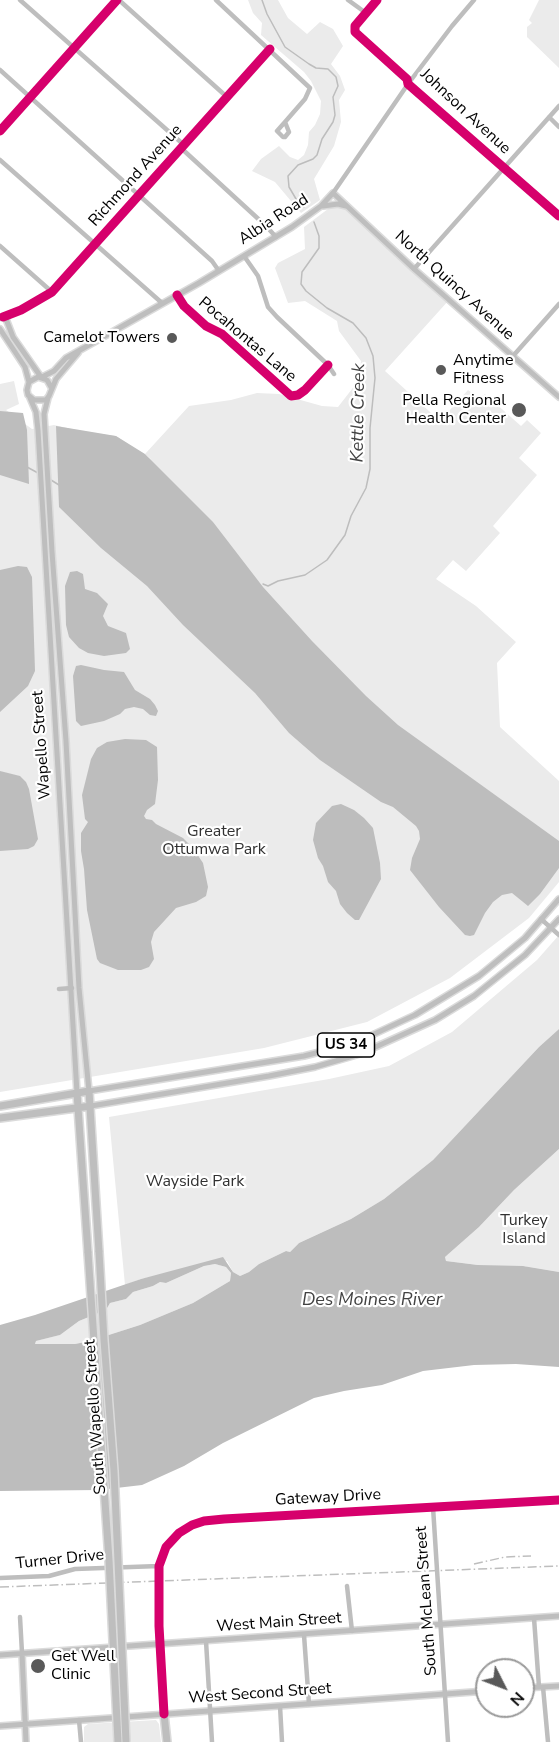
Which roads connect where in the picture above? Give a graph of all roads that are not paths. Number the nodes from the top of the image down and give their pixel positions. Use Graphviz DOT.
graph roads {
  1 [pos="20,0"];
  2 [pos="118,0"];
  3 [pos="216,0"];
  4 [pos="348,0"];
  5 [pos="377,0"];
  6 [pos="474,0"];
  7 [pos="366,13"];
  8 [pos="74,48"];
  9 [pos="270,49"];
  10 [pos="0,70"];
  11 [pos="408,84"];
  12 [pos="30,97"];
  13 [pos="227,97"];
  14 [pos="559,106"];
  15 [pos="549,117"];
  16 [pos="285,122"];
  17 [pos="559,127"];
  18 [pos="0,131"];
  19 [pos="182,147"];
  20 [pos="0,160"];
  21 [pos="503,168"];
  22 [pos="333,193"];
  23 [pos="138,195"];
  24 [pos="321,206"];
  25 [pos="348,207"];
  26 [pos="559,216"];
  27 [pos="276,237"];
  28 [pos="95,244"];
  29 [pos="0,246"];
  30 [pos="244,256"];
  31 [pos="414,268"];
  32 [pos="219,271"];
  33 [pos="52,292"];
  34 [pos="177,295"];
  35 [pos="162,303"];
  36 [pos="559,304"];
  37 [pos="3,318"];
  38 [pos="0,329"];
  39 [pos="81,350"];
  40 [pos="513,356"];
  41 [pos="328,365"];
  42 [pos="334,374"];
  43 [pos="41,377"];
  44 [pos="29,382"];
  45 [pos="51,387"];
  46 [pos="559,397"];
  47 [pos="30,398"];
  48 [pos="48,398"];
  49 [pos="559,899"];
  50 [pos="542,919"];
  51 [pos="559,919"];
  52 [pos="551,927"];
  53 [pos="559,935"];
  54 [pos="72,988"];
  55 [pos="59,989"];
  56 [pos="89,1091"];
  57 [pos="77,1093"];
  58 [pos="0,1106"];
  59 [pos="91,1106"];
  60 [pos="78,1107"];
  61 [pos="0,1118"];
  62 [pos="559,1500"];
  63 [pos="433,1507"];
  64 [pos="159,1566"];
  65 [pos="0,1578"];
  66 [pos="347,1586"];
  67 [pos="114,1590"];
  68 [pos="559,1616"];
  69 [pos="20,1617"];
  70 [pos="534,1618"];
  71 [pos="441,1625"];
  72 [pos="352,1631"];
  73 [pos="304,1635"];
  74 [pos="206,1641"];
  75 [pos="160,1643"];
  76 [pos="117,1646"];
  77 [pos="22,1653"];
  78 [pos="0,1654"];
  79 [pos="559,1686"];
  80 [pos="541,1687"];
  81 [pos="535,1688"];
  82 [pos="475,1692"];
  83 [pos="446,1694"];
  84 [pos="309,1704"];
  85 [pos="280,1706"];
  86 [pos="211,1711"];
  87 [pos="164,1714"];
  88 [pos="121,1716"];
  89 [pos="79,1720"];
  90 [pos="25,1724"];
  91 [pos="0,1726"];
  92 [pos="27,1742"];
  93 [pos="81,1742"];
  94 [pos="118,1742"];
  95 [pos="126,1742"];
  96 [pos="165,1742"];
  97 [pos="212,1742"];
  98 [pos="282,1742"];
  99 [pos="448,1742"];
  100 [pos="548,1742"];
  1 -- 8 [label="street"];
  2 -- 8 [label="street"];
  2 -- 13 [label="street"];
  3 -- 9 [label="street"];
  4 -- 7 [label="street"];
  5 -- 7 [label="street"];
  6 -- 11 [label="street, Albia Road"];
  7 -- 11 [label="street, Johnson Avenue"];
  8 -- 12 [label="street"];
  8 -- 19 [label="street"];
  9 -- 13 [label="street, Richmond Avenue"];
  9 -- 16 [label="street"];
  10 -- 12 [label="street"];
  11 -- 21 [label="street, Johnson Avenue"];
  11 -- 22 [label="street, Albia Road"];
  12 -- 18 [label="street"];
  12 -- 23 [label="street"];
  13 -- 19 [label="street, Richmond Avenue"];
  14 -- 15 [label="street"];
  15 -- 17 [label="street"];
  15 -- 21 [label="street"];
  19 -- 23 [label="street, Richmond Avenue"];
  19 -- 27 [label="street"];
  20 -- 28 [label="street"];
  21 -- 26 [label="street, Johnson Avenue"];
  21 -- 31 [label="street"];
  22 -- 24 [label="main road, Albia Road"];
  22 -- 25 [label="main road, North Quincy Avenue"];
  23 -- 28 [label="street, Richmond Avenue"];
  23 -- 32 [label="street"];
  24 -- 25 [label="main road"];
  24 -- 27 [label="main road, Albia Road"];
  25 -- 31 [label="main road, North Quincy Avenue"];
  27 -- 30 [label="main road, Albia Road"];
  28 -- 33 [label="street, Richmond Avenue"];
  28 -- 35 [label="street"];
  29 -- 33 [label="street"];
  30 -- 32 [label="main road, Albia Road"];
  30 -- 41 [label="street"];
  31 -- 40 [label="main road, North Quincy Avenue"];
  32 -- 34 [label="main road, Albia Road"];
  33 -- 37 [label="street, Richmond Avenue"];
  34 -- 35 [label="main road, Albia Road"];
  34 -- 41 [label="street, Pocahontas Lane"];
  35 -- 39 [label="main road, Albia Road"];
  36 -- 40 [label="street"];
  37 -- 38 [label="main road"];
  37 -- 43 [label="main road"];
  38 -- 44 [label="main road"];
  39 -- 43 [label="main road, Albia Road"];
  39 -- 45 [label="main road, Albia Road"];
  40 -- 46 [label="main road, North Quincy Avenue"];
  41 -- 42 [label="street"];
  43 -- 44 [label="main road"];
  43 -- 45 [label="main road"];
  44 -- 47 [label="main road"];
  45 -- 48 [label="main road"];
  47 -- 48 [label="main road"];
  47 -- 54 [label="main road, Wapello Street"];
  48 -- 56 [label="main road, Wapello Street"];
  49 -- 50 [label="main road, US 34"];
  50 -- 52 [label="street"];
  50 -- 56 [label="main road, US 34"];
  51 -- 52 [label="main road, US 34"];
  52 -- 53 [label="street"];
  52 -- 59 [label="main road, US 34"];
  54 -- 55 [label="street"];
  54 -- 57 [label="main road, Wapello Street"];
  56 -- 57 [label="highway, US 34"];
  56 -- 59 [label="highway, South Wapello Street"];
  57 -- 58 [label="highway, US 34"];
  57 -- 60 [label="highway, South Wapello Street"];
  59 -- 60 [label="highway, US 34"];
  59 -- 95 [label="highway, South Wapello Street, bridge"];
  60 -- 61 [label="highway, US 34"];
  60 -- 94 [label="highway, South Wapello Street, bridge"];
  62 -- 63 [label="street, Gateway Drive"];
  63 -- 64 [label="street, Gateway Drive"];
  63 -- 71 [label="street, South McLean Street"];
  64 -- 65 [label="street, Turner Drive"];
  64 -- 75 [label="street, Gateway Drive"];
  66 -- 72 [label="street"];
  67 -- 76 [label="street"];
  68 -- 70 [label="main road, West Main Street"];
  69 -- 77 [label="street"];
  70 -- 71 [label="main road, West Main Street"];
  70 -- 80 [label="street"];
  71 -- 72 [label="main road, West Main Street"];
  71 -- 83 [label="street, South McLean Street"];
  72 -- 73 [label="main road, West Main Street"];
  73 -- 74 [label="main road, West Main Street"];
  73 -- 84 [label="street"];
  74 -- 75 [label="main road, West Main Street"];
  74 -- 86 [label="street"];
  75 -- 76 [label="main road, West Main Street"];
  75 -- 87 [label="street, Gateway Drive"];
  76 -- 77 [label="main road, West Main Street"];
  76 -- 88 [label="street"];
  77 -- 78 [label="main road, West Main Street"];
  77 -- 90 [label="main road"];
  79 -- 80 [label="main road"];
  80 -- 81 [label="main road"];
  80 -- 100 [label="street"];
  82 -- 83 [label="main road, West Second Street"];
  83 -- 84 [label="main road, West Second Street"];
  83 -- 99 [label="street, South McLean Street"];
  84 -- 85 [label="main road, West Second Street"];
  85 -- 86 [label="main road, West Second Street"];
  85 -- 98 [label="street"];
  86 -- 87 [label="main road, West Second Street"];
  86 -- 97 [label="street"];
  87 -- 88 [label="main road, West Second Street"];
  87 -- 96 [label="highway"];
  88 -- 89 [label="main road, West Second Street"];
  89 -- 90 [label="main road, West Second Street"];
  89 -- 93 [label="street"];
  90 -- 91 [label="main road, West Second Street"];
  90 -- 92 [label="main road"];
}
